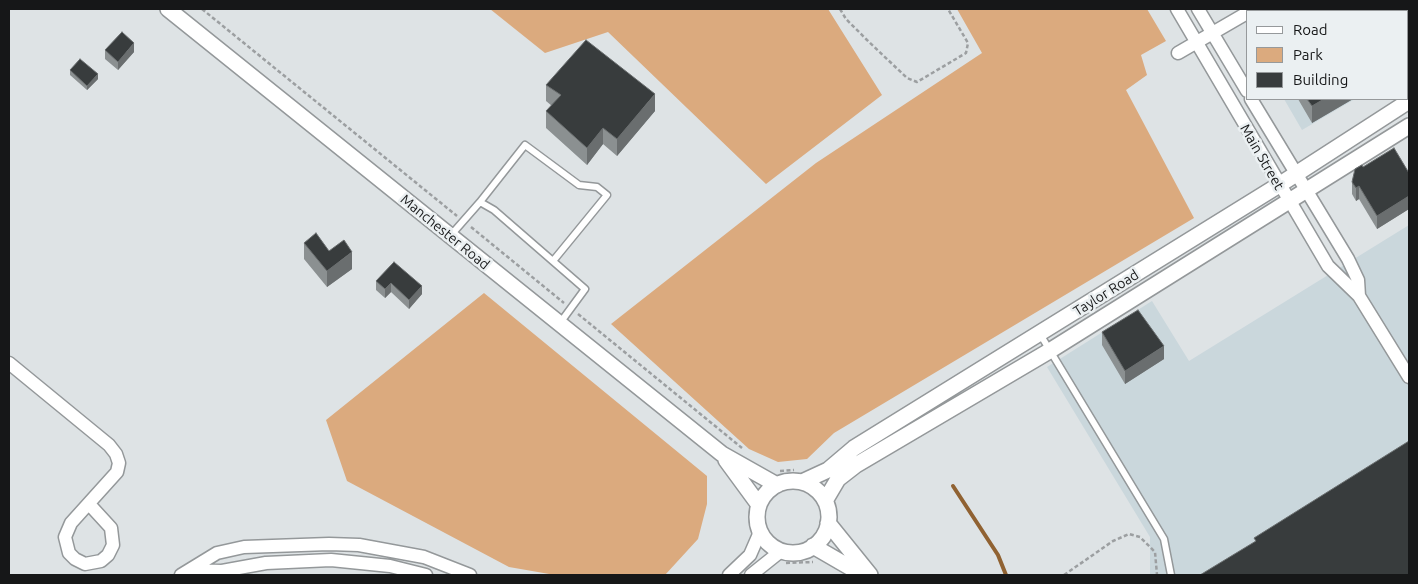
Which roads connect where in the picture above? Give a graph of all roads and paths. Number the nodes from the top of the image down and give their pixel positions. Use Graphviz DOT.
graph roads {
  1 [pos="168,9"];
  2 [pos="202,9"];
  3 [pos="840,9"];
  4 [pos="948,9"];
  5 [pos="1177,9"];
  6 [pos="1198,9"];
  7 [pos="1246,13"];
  8 [pos="1212,34"];
  9 [pos="1196,43"];
  10 [pos="1178,53"];
  11 [pos="1246,90"];
  12 [pos="1252,100"];
  13 [pos="1409,101"];
  14 [pos="1409,126"];
  15 [pos="1296,174"];
  16 [pos="1279,185"];
  17 [pos="1307,191"];
  18 [pos="480,202"];
  19 [pos="1289,202"];
  20 [pos="463,221"];
  21 [pos="450,236"];
  22 [pos="553,261"];
  23 [pos="1359,296"];
  24 [pos="570,308"];
  25 [pos="559,324"];
  26 [pos="1040,334"];
  27 [pos="1051,350"];
  28 [pos="9,363"];
  29 [pos="1409,376"];
  30 [pos="744,449"];
  31 [pos="722,454"];
  32 [pos="800,476"];
  33 [pos="775,478"];
  34 [pos="825,501"];
  35 [pos="89,504"];
  36 [pos="759,505"];
  37 [pos="828,523"];
  38 [pos="760,532"];
  39 [pos="813,546"];
  40 [pos="781,557"];
  41 [pos="817,562"];
  42 [pos="187,573"];
  43 [pos="426,575"];
  44 [pos="470,575"];
  45 [pos="728,575"];
  46 [pos="751,575"];
  47 [pos="863,575"];
  48 [pos="870,575"];
  49 [pos="1064,575"];
  50 [pos="1157,575"];
  51 [pos="1171,575"];
  1 -- 21 [label="street, Manchester Road"];
  2 -- 20 [label="path"];
  3 -- 4 [label="path"];
  5 -- 9 [label="street, Main Street"];
  6 -- 8 [label="street"];
  7 -- 8 [label="street"];
  8 -- 9 [label="street"];
  8 -- 11 [label="street"];
  9 -- 10 [label="street"];
  9 -- 16 [label="street, Main Street"];
  12 -- 15 [label="street, Main Street"];
  13 -- 15 [label="street, Taylor Road"];
  14 -- 17 [label="street, Taylor Road"];
  15 -- 16 [label="street, Taylor Road"];
  15 -- 17 [label="street, Main Street"];
  16 -- 19 [label="street, Main Street"];
  16 -- 26 [label="street, Taylor Road"];
  17 -- 19 [label="street, Taylor Road"];
  17 -- 23 [label="street, Main Street"];
  18 -- 20 [label="lane"];
  18 -- 22 [label="lane"];
  18 -- 22 [label="lane"];
  19 -- 23 [label="street, Main Street"];
  19 -- 27 [label="street, Taylor Road"];
  20 -- 21 [label="lane"];
  20 -- 24 [label="path"];
  21 -- 25 [label="street, Manchester Road"];
  22 -- 24 [label="lane"];
  23 -- 29 [label="street, Main Street"];
  24 -- 25 [label="lane"];
  24 -- 30 [label="path"];
  25 -- 31 [label="street, Manchester Road"];
  26 -- 27 [label="lane"];
  26 -- 32 [label="street, Taylor Road"];
  27 -- 34 [label="street, Taylor Road"];
  27 -- 51 [label="lane"];
  28 -- 35 [label="street"];
  31 -- 33 [label="street, Manchester Road"];
  31 -- 36 [label="street, Manchester Road"];
  32 -- 33 [label="path"];
  32 -- 33 [label="street"];
  32 -- 34 [label="street"];
  33 -- 36 [label="street"];
  34 -- 37 [label="street"];
  35 -- 35 [label="street"];
  36 -- 38 [label="street"];
  37 -- 39 [label="street"];
  37 -- 48 [label="street"];
  38 -- 40 [label="street"];
  38 -- 45 [label="street"];
  39 -- 40 [label="street"];
  39 -- 47 [label="street"];
  40 -- 41 [label="path"];
  40 -- 46 [label="street"];
  42 -- 43 [label="street"];
  42 -- 44 [label="street"];
  49 -- 50 [label="path"];
}
